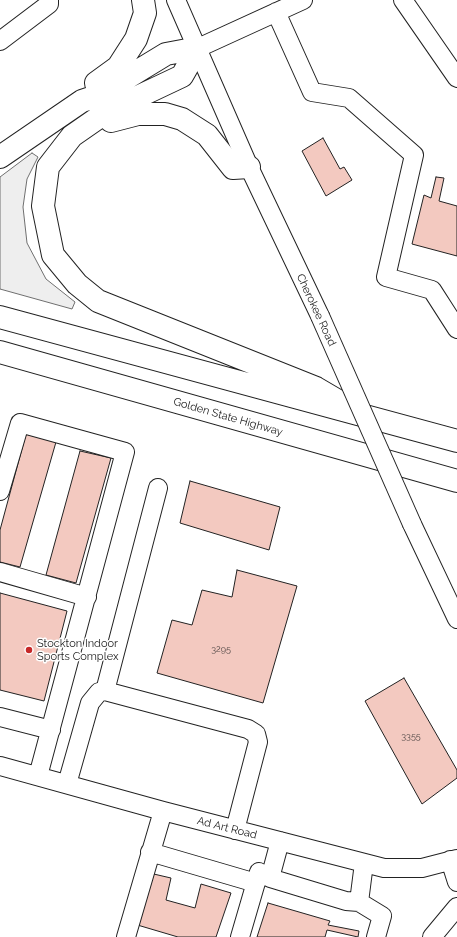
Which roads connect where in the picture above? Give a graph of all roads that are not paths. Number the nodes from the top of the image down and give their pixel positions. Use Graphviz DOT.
graph roads {
  1 [pos="49,0"];
  2 [pos="143,0"];
  3 [pos="176,0"];
  4 [pos="303,0"];
  5 [pos="402,0"];
  6 [pos="276,12"];
  7 [pos="0,41"];
  8 [pos="198,48"];
  9 [pos="457,78"];
  10 [pos="82,101"];
  11 [pos="95,120"];
  12 [pos="0,157"];
  13 [pos="250,167"];
  14 [pos="0,317"];
  15 [pos="457,329"];
  16 [pos="0,352"];
  17 [pos="362,415"];
  18 [pos="457,441"];
  19 [pos="428,473"];
  20 [pos="457,481"];
  21 [pos="158,488"];
  22 [pos="0,491"];
  23 [pos="457,495"];
  24 [pos="0,572"];
  25 [pos="87,598"];
  26 [pos="457,619"];
  27 [pos="105,691"];
  28 [pos="0,717"];
  29 [pos="51,730"];
  30 [pos="0,766"];
  31 [pos="38,776"];
  32 [pos="67,784"];
  33 [pos="162,811"];
  34 [pos="235,830"];
  35 [pos="274,840"];
  36 [pos="150,852"];
  37 [pos="454,860"];
  38 [pos="364,863"];
  39 [pos="263,880"];
  40 [pos="457,882"];
  41 [pos="359,902"];
  42 [pos="457,907"];
  43 [pos="126,937"];
  44 [pos="240,937"];
  45 [pos="252,937"];
  46 [pos="376,937"];
  47 [pos="432,937"];
  1 -- 7 [label="street"];
  2 -- 10 [label="highway"];
  3 -- 8 [label="street, Cherokee Road"];
  4 -- 6 [label="street"];
  5 -- 9 [label="street"];
  6 -- 8 [label="street"];
  6 -- 15 [label="street"];
  8 -- 10 [label="highway"];
  8 -- 11 [label="highway"];
  8 -- 13 [label="street, Cherokee Road"];
  10 -- 12 [label="highway"];
  11 -- 13 [label="highway"];
  11 -- 17 [label="highway"];
  13 -- 26 [label="street, Cherokee Road, bridge"];
  14 -- 17 [label="highway"];
  16 -- 19 [label="highway, Golden State Highway"];
  17 -- 18 [label="highway"];
  19 -- 20 [label="highway, Golden State Highway"];
  19 -- 23 [label="highway"];
  21 -- 27 [label="street"];
  22 -- 25 [label="street"];
  24 -- 25 [label="street"];
  25 -- 29 [label="street"];
  27 -- 32 [label="street"];
  27 -- 34 [label="street"];
  28 -- 29 [label="street"];
  29 -- 31 [label="street"];
  30 -- 31 [label="street, Ad Art Road"];
  31 -- 32 [label="street, Ad Art Road"];
  32 -- 33 [label="street, Ad Art Road"];
  33 -- 34 [label="street, Ad Art Road"];
  33 -- 36 [label="street"];
  34 -- 35 [label="street, Ad Art Road"];
  35 -- 38 [label="street, Ad Art Road"];
  35 -- 39 [label="street"];
  36 -- 39 [label="street"];
  36 -- 43 [label="street"];
  37 -- 38 [label="street, Ad Art Road"];
  37 -- 40 [label="street"];
  38 -- 41 [label="street"];
  39 -- 41 [label="street"];
  39 -- 44 [label="street"];
  39 -- 45 [label="street"];
  41 -- 46 [label="street"];
  42 -- 47 [label="street"];
}
